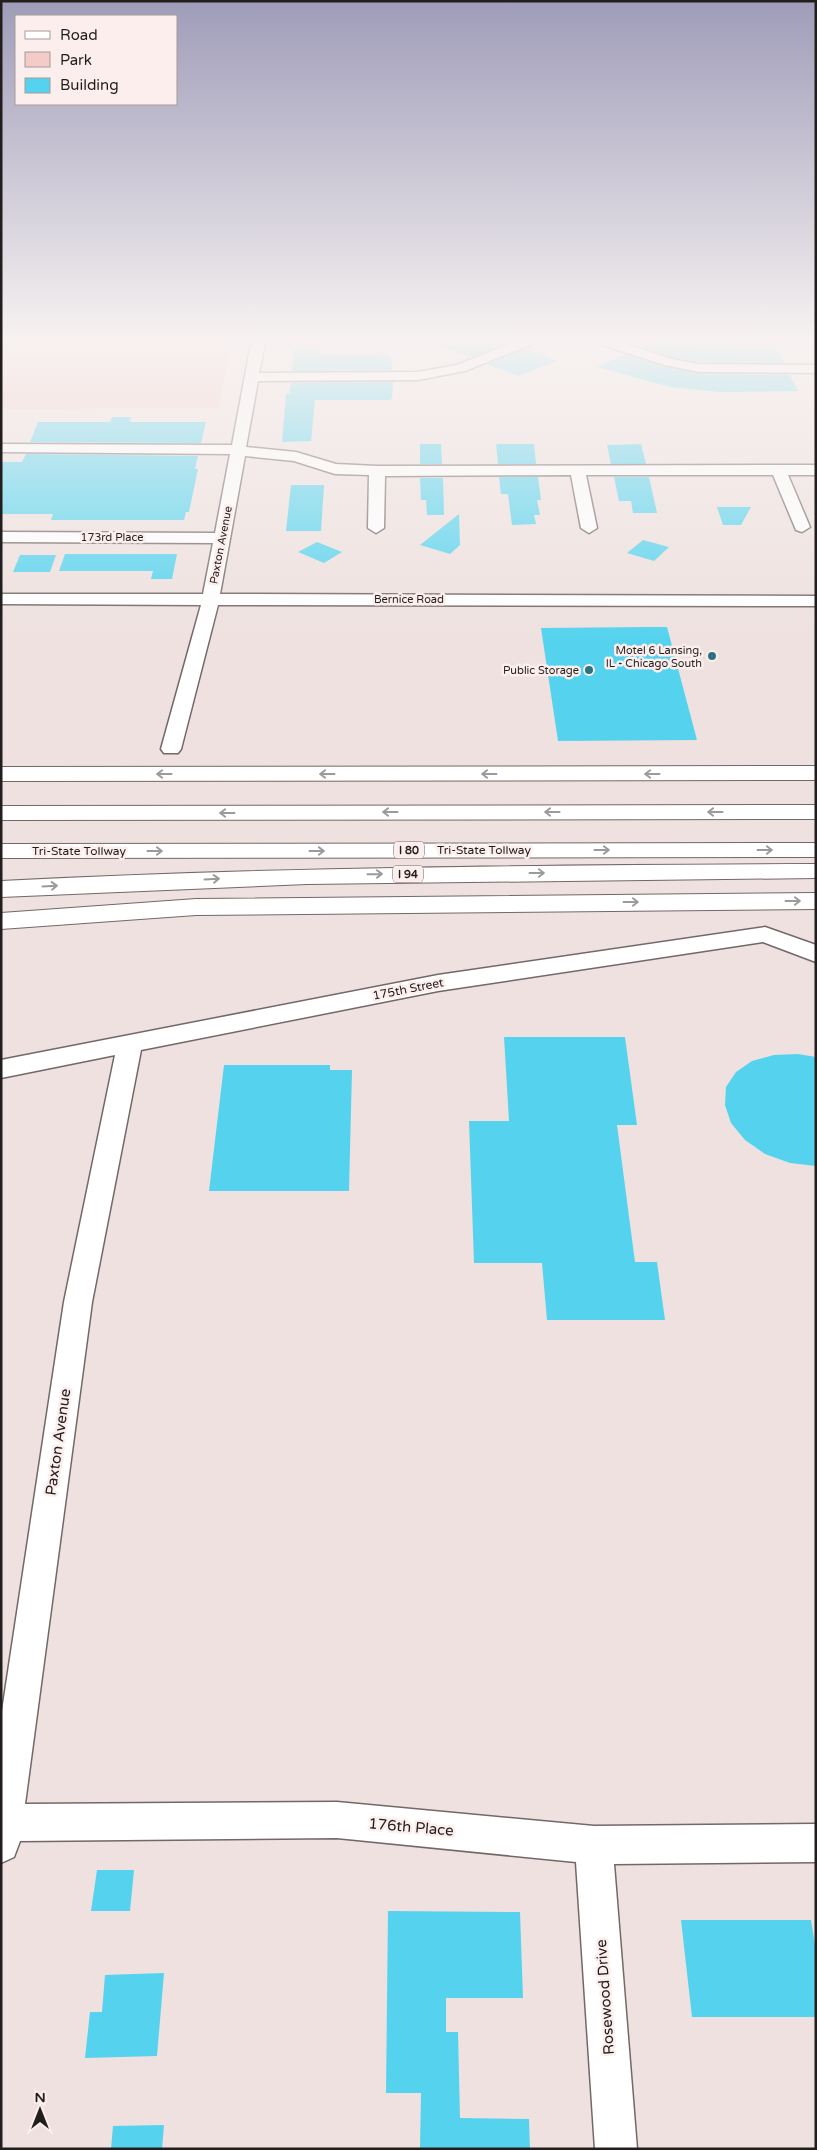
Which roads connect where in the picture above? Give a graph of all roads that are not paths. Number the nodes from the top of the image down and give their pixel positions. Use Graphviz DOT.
graph roads {
  1 [pos="241,438"];
  2 [pos="1,448"];
  3 [pos="237,458"];
  4 [pos="816,470"];
  5 [pos="377,471"];
  6 [pos="578,471"];
  7 [pos="779,472"];
  8 [pos="802,527"];
  9 [pos="376,528"];
  10 [pos="589,528"];
  11 [pos="1,537"];
  12 [pos="223,538"];
  13 [pos="1,599"];
  14 [pos="211,599"];
  15 [pos="816,601"];
  16 [pos="171,749"];
  17 [pos="1,774"];
  18 [pos="816,775"];
  19 [pos="816,812"];
  20 [pos="1,813"];
  21 [pos="816,850"];
  22 [pos="1,851"];
  23 [pos="816,871"];
  24 [pos="1,889"];
  25 [pos="816,901"];
  26 [pos="442,904"];
  27 [pos="1,921"];
  28 [pos="1,938"];
  29 [pos="816,954"];
  30 [pos="130,1043"];
  31 [pos="1,1069"];
  32 [pos="3,1834"];
  33 [pos="816,1843"];
  34 [pos="594,1845"];
  35 [pos="616,2149"];
  1 -- 3 [label="street, Paxton Avenue"];
  2 -- 3 [label="street"];
  3 -- 5 [label="street"];
  3 -- 12 [label="street, Paxton Avenue"];
  4 -- 7 [label="street"];
  5 -- 6 [label="street"];
  5 -- 9 [label="street"];
  6 -- 7 [label="street"];
  6 -- 10 [label="street"];
  7 -- 8 [label="street"];
  11 -- 12 [label="street, 173rd Place"];
  12 -- 14 [label="street, Paxton Avenue"];
  13 -- 14 [label="street, Bernice Road"];
  14 -- 15 [label="street, Bernice Road"];
  14 -- 16 [label="street, Paxton Avenue"];
  18 -- 17 [label="highway, one-way"];
  19 -- 20 [label="highway, one-way"];
  22 -- 21 [label="highway, Tri-State Tollway / I 80, one-way"];
  24 -- 23 [label="highway, I 94, one-way"];
  26 -- 25 [label="highway, one-way"];
  26 -- 27 [label="highway"];
  26 -- 28 [label="highway"];
  29 -- 30 [label="street, 175th Street"];
  30 -- 31 [label="street, 175th Street"];
  30 -- 32 [label="street, Paxton Avenue"];
  32 -- 34 [label="street, 176th Place"];
  33 -- 34 [label="street, 176th Place"];
  34 -- 35 [label="street, Rosewood Drive"];
}
